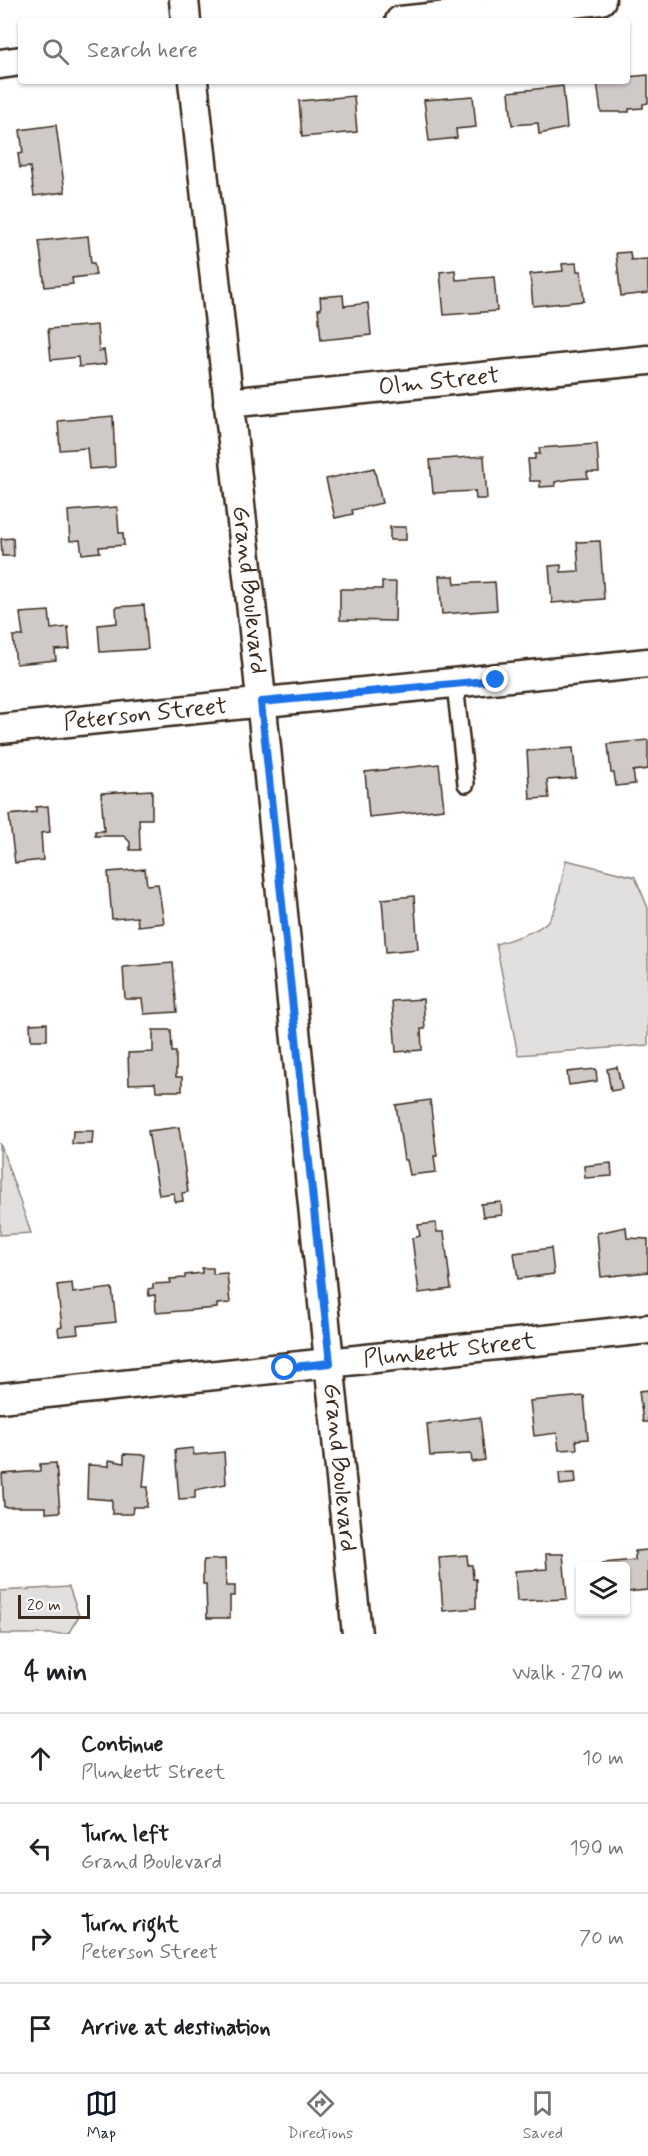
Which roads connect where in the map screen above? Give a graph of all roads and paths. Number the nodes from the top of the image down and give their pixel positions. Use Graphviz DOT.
graph roads {
  1 [pos="184,0"];
  2 [pos="600,0"];
  3 [pos="186,18"];
  4 [pos="429,18"];
  5 [pos="18,61"];
  6 [pos="0,63"];
  7 [pos="193,84"];
  8 [pos="648,360"];
  9 [pos="228,403"];
  10 [pos="648,663"];
  11 [pos="455,684"];
  12 [pos="261,702"];
  13 [pos="0,729"];
  14 [pos="466,784"];
  15 [pos="648,1329"];
  16 [pos="330,1363"];
  17 [pos="0,1398"];
  18 [pos="357,1634"];
  1 -- 3 [label="street"];
  2 -- 4 [label="street"];
  5 -- 6 [label="street"];
  7 -- 9 [label="street, Grand Boulevard"];
  8 -- 9 [label="street, Olm Street"];
  9 -- 12 [label="street, Grand Boulevard"];
  10 -- 11 [label="street, Peterson Street"];
  11 -- 12 [label="street, Peterson Street"];
  11 -- 14 [label="lane"];
  12 -- 13 [label="street, Peterson Street"];
  12 -- 16 [label="street, Grand Boulevard"];
  15 -- 16 [label="street, Plunkett Street"];
  16 -- 17 [label="street, Plunkett Street"];
  16 -- 18 [label="street, Grand Boulevard"];
}
